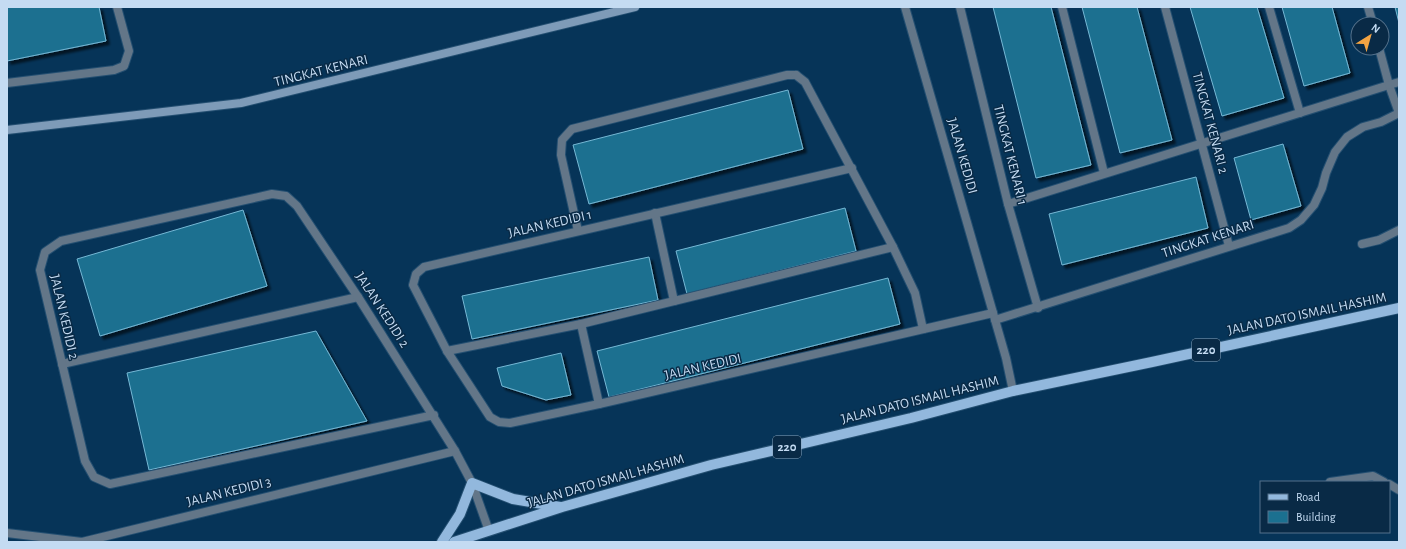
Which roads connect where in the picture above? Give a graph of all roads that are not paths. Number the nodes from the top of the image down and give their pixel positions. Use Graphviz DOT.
graph roads {
  1 [pos="117,7"];
  2 [pos="635,7"];
  3 [pos="905,7"];
  4 [pos="960,7"];
  5 [pos="1062,7"];
  6 [pos="1165,7"];
  7 [pos="1269,7"];
  8 [pos="1381,56"];
  9 [pos="1399,82"];
  10 [pos="7,83"];
  11 [pos="1389,85"];
  12 [pos="1300,113"];
  13 [pos="1399,113"];
  14 [pos="7,130"];
  15 [pos="1202,144"];
  16 [pos="852,168"];
  17 [pos="1104,173"];
  18 [pos="1008,204"];
  19 [pos="656,213"];
  20 [pos="1399,230"];
  21 [pos="578,231"];
  22 [pos="1362,244"];
  23 [pos="1229,246"];
  24 [pos="894,247"];
  25 [pos="358,297"];
  26 [pos="674,301"];
  27 [pos="1038,308"];
  28 [pos="1399,308"];
  29 [pos="994,317"];
  30 [pos="581,324"];
  31 [pos="923,329"];
  32 [pos="447,351"];
  33 [pos="62,364"];
  34 [pos="1013,391"];
  35 [pos="599,404"];
  36 [pos="434,415"];
  37 [pos="490,417"];
  38 [pos="455,451"];
  39 [pos="1337,481"];
  40 [pos="1382,481"];
  41 [pos="472,483"];
  42 [pos="1390,485"];
  43 [pos="1399,490"];
  44 [pos="562,507"];
  45 [pos="489,531"];
  46 [pos="7,533"];
  47 [pos="442,542"];
  48 [pos="454,542"];
  1 -- 10 [label="street"];
  2 -- 14 [label="street, TINGKAT KENARI"];
  3 -- 29 [label="street, JALAN KEDIDI"];
  4 -- 18 [label="street, TINGKAT KENARI 1"];
  5 -- 17 [label="street"];
  6 -- 15 [label="street, TINGKAT KENARI 2"];
  7 -- 12 [label="street"];
  8 -- 11 [label="street"];
  9 -- 11 [label="street"];
  11 -- 12 [label="street"];
  11 -- 13 [label="street"];
  12 -- 15 [label="street"];
  13 -- 23 [label="street, TINGKAT KENARI"];
  15 -- 17 [label="street"];
  15 -- 23 [label="street, TINGKAT KENARI 2"];
  16 -- 19 [label="street, JALAN KEDIDI 1"];
  16 -- 21 [label="street"];
  16 -- 24 [label="street"];
  17 -- 18 [label="street"];
  18 -- 27 [label="street, TINGKAT KENARI 1"];
  19 -- 21 [label="street, JALAN KEDIDI 1"];
  19 -- 26 [label="street"];
  20 -- 22 [label="street"];
  21 -- 32 [label="street, JALAN KEDIDI 1"];
  23 -- 27 [label="street, TINGKAT KENARI"];
  24 -- 26 [label="street"];
  24 -- 31 [label="street"];
  25 -- 33 [label="street"];
  25 -- 33 [label="street, JALAN KEDIDI 2"];
  25 -- 36 [label="street, JALAN KEDIDI 2"];
  26 -- 30 [label="street"];
  27 -- 29 [label="street, TINGKAT KENARI"];
  28 -- 34 [label="main road, JALAN DATO ISMAIL HASHIM / 220"];
  29 -- 31 [label="street, JALAN KEDIDI"];
  29 -- 34 [label="street, JALAN KEDIDI"];
  30 -- 32 [label="street"];
  30 -- 35 [label="street"];
  31 -- 35 [label="street, JALAN KEDIDI"];
  32 -- 37 [label="street, JALAN KEDIDI 1"];
  33 -- 36 [label="street, JALAN KEDIDI 2"];
  34 -- 44 [label="main road, JALAN DATO ISMAIL HASHIM / 220"];
  35 -- 37 [label="street, JALAN KEDIDI"];
  36 -- 38 [label="street, JALAN KEDIDI 2"];
  38 -- 41 [label="street, JALAN KEDIDI 2"];
  38 -- 46 [label="street, JALAN KEDIDI 3"];
  39 -- 40 [label="street"];
  41 -- 44 [label="main road"];
  41 -- 45 [label="street, JALAN KEDIDI 2"];
  41 -- 47 [label="main road"];
  42 -- 43 [label="street"];
  44 -- 45 [label="main road, JALAN DATO ISMAIL HASHIM / 220"];
  45 -- 48 [label="main road, JALAN DATO ISMAIL HASHIM / 220"];
}
